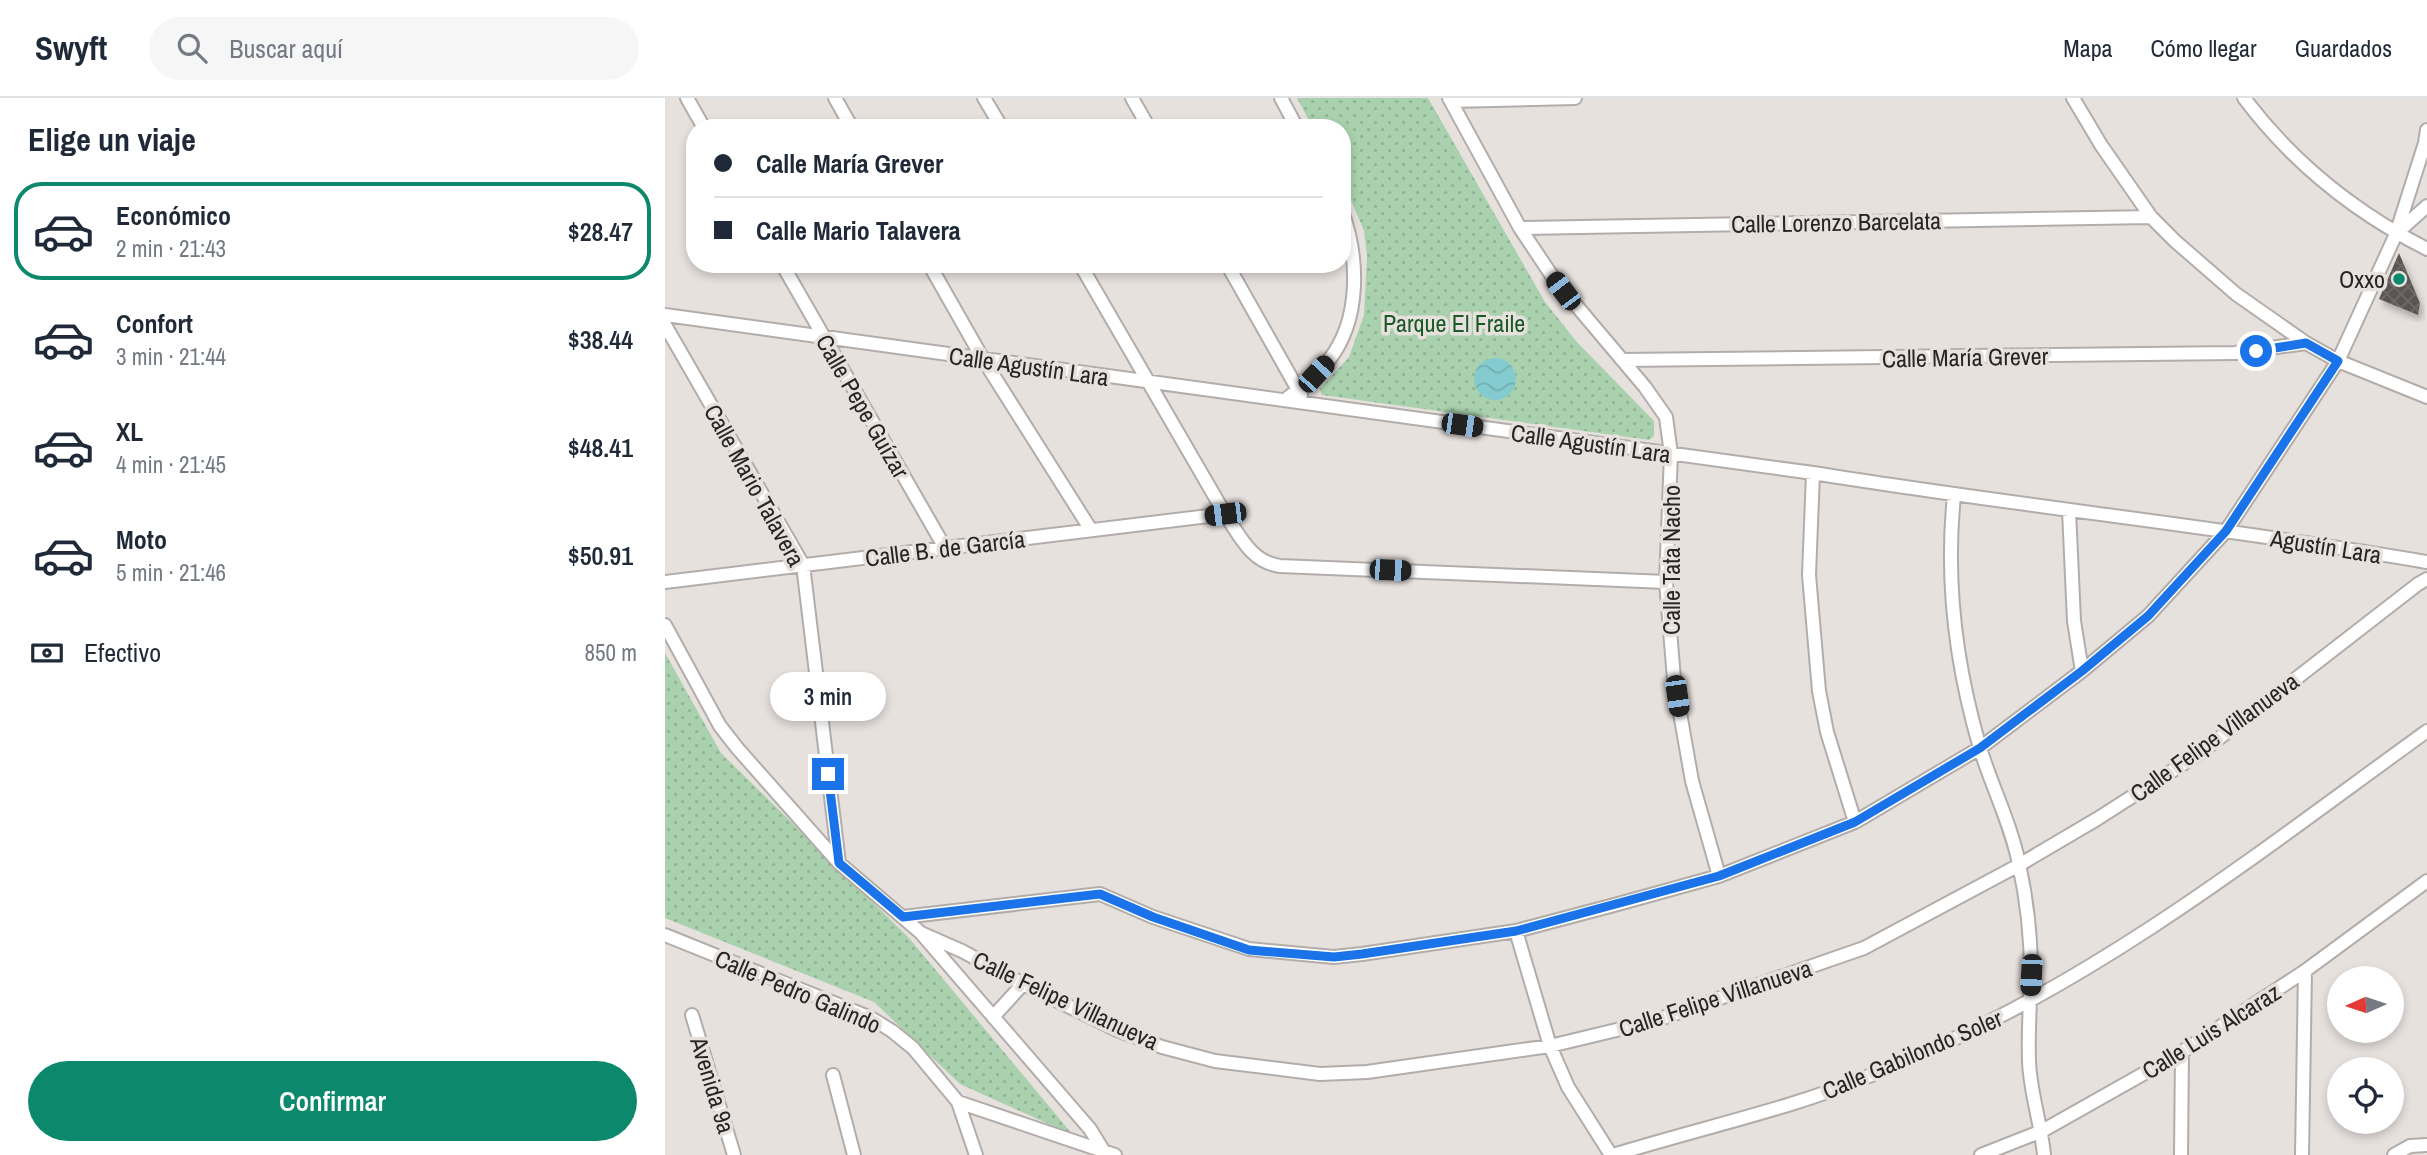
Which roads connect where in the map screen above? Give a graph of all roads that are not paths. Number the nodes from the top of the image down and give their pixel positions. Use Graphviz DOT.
graph roads {
  1 [pos="687,98"];
  2 [pos="835,98"];
  3 [pos="985,98"];
  4 [pos="1132,98"];
  5 [pos="1281,98"];
  6 [pos="1576,98"];
  7 [pos="2073,98"];
  8 [pos="2244,98"];
  9 [pos="1450,100"];
  10 [pos="699,119"];
  11 [pos="847,119"];
  12 [pos="997,119"];
  13 [pos="1144,119"];
  14 [pos="1292,119"];
  15 [pos="2427,130"];
  16 [pos="2427,205"];
  17 [pos="2151,217"];
  18 [pos="1520,228"];
  19 [pos="2396,233"];
  20 [pos="1351,241"];
  21 [pos="2427,249"];
  22 [pos="787,273"];
  23 [pos="934,273"];
  24 [pos="1085,273"];
  25 [pos="1232,273"];
  26 [pos="665,316"];
  27 [pos="665,325"];
  28 [pos="823,337"];
  29 [pos="2306,343"];
  30 [pos="983,359"];
  31 [pos="1622,360"];
  32 [pos="2338,361"];
  33 [pos="1147,383"];
  34 [pos="1298,389"];
  35 [pos="2427,397"];
  36 [pos="1285,400"];
  37 [pos="1305,402"];
  38 [pos="1671,454"];
  39 [pos="1813,473"];
  40 [pos="1954,496"];
  41 [pos="2069,510"];
  42 [pos="1225,514"];
  43 [pos="1091,530"];
  44 [pos="2226,531"];
  45 [pos="945,548"];
  46 [pos="2427,562"];
  47 [pos="803,565"];
  48 [pos="2427,579"];
  49 [pos="665,582"];
  50 [pos="1666,582"];
  51 [pos="665,625"];
  52 [pos="2082,671"];
  53 [pos="2427,731"];
  54 [pos="1980,748"];
  55 [pos="1855,822"];
  56 [pos="839,863"];
  57 [pos="2019,865"];
  58 [pos="1719,876"];
  59 [pos="2427,881"];
  60 [pos="903,917"];
  61 [pos="1516,931"];
  62 [pos="921,933"];
  63 [pos="665,935"];
  64 [pos="2305,971"];
  65 [pos="1023,984"];
  66 [pos="2029,1002"];
  67 [pos="692,1015"];
  68 [pos="993,1017"];
  69 [pos="1550,1046"];
  70 [pos="2182,1052"];
  71 [pos="834,1075"];
  72 [pos="958,1102"];
  73 [pos="2042,1130"];
  74 [pos="2427,1145"];
  75 [pos="1108,1154"];
  76 [pos="734,1155"];
  77 [pos="854,1155"];
  78 [pos="976,1155"];
  79 [pos="1612,1155"];
  80 [pos="1981,1155"];
  81 [pos="2044,1155"];
  82 [pos="2181,1155"];
  83 [pos="2302,1155"];
  84 [pos="2394,1155"];
  1 -- 10 [label="street"];
  2 -- 11 [label="street"];
  3 -- 12 [label="street"];
  4 -- 13 [label="street"];
  5 -- 14 [label="street"];
  6 -- 9 [label="street"];
  7 -- 17 [label="street"];
  8 -- 19 [label="street"];
  9 -- 18 [label="street, Calle Tata Nacho"];
  15 -- 19 [label="street"];
  16 -- 19 [label="street"];
  17 -- 18 [label="street, Calle Lorenzo Barcelata"];
  17 -- 29 [label="street"];
  18 -- 31 [label="street, Calle Tata Nacho"];
  19 -- 21 [label="street"];
  19 -- 32 [label="street"];
  20 -- 34 [label="street"];
  22 -- 28 [label="street, Calle Pepe Guízar"];
  23 -- 30 [label="street"];
  24 -- 33 [label="street"];
  25 -- 34 [label="street"];
  26 -- 28 [label="street, Calle Agustín Lara"];
  27 -- 47 [label="street, Calle Mario Talavera"];
  28 -- 30 [label="street, Calle Agustín Lara"];
  28 -- 45 [label="street, Calle Pepe Guízar"];
  29 -- 31 [label="street, Calle María Grever"];
  29 -- 32 [label="street"];
  30 -- 33 [label="street, Calle Agustín Lara"];
  30 -- 43 [label="street"];
  31 -- 38 [label="street, Calle Tata Nacho"];
  32 -- 35 [label="street"];
  32 -- 44 [label="street"];
  33 -- 36 [label="street, Calle Agustín Lara"];
  33 -- 42 [label="street"];
  34 -- 36 [label="street"];
  34 -- 37 [label="street"];
  36 -- 37 [label="street, Calle Agustín Lara"];
  37 -- 38 [label="street, Calle Agustín Lara"];
  38 -- 39 [label="street, Calle Agustín Lara"];
  38 -- 50 [label="street, Calle Tata Nacho"];
  39 -- 40 [label="street, Calle Agustín Lara"];
  39 -- 55 [label="street"];
  40 -- 41 [label="street, Calle Agustín Lara"];
  40 -- 54 [label="street"];
  41 -- 44 [label="street, Calle Agustín Lara"];
  41 -- 52 [label="street"];
  42 -- 43 [label="street, Calle B. de García"];
  42 -- 50 [label="street"];
  43 -- 45 [label="street, Calle B. de García"];
  44 -- 46 [label="street, Agustín Lara"];
  44 -- 52 [label="street"];
  45 -- 47 [label="street, Calle B. de García"];
  47 -- 49 [label="street, Calle B. de García"];
  47 -- 56 [label="street, Calle Mario Talavera"];
  48 -- 57 [label="street, Calle Felipe Villanueva"];
  50 -- 58 [label="street, Calle Tata Nacho"];
  51 -- 56 [label="street"];
  52 -- 54 [label="street"];
  53 -- 66 [label="street, Calle Gabilondo Soler"];
  54 -- 55 [label="street"];
  54 -- 57 [label="street"];
  55 -- 58 [label="street"];
  56 -- 60 [label="street"];
  57 -- 66 [label="street"];
  57 -- 69 [label="street, Calle Felipe Villanueva"];
  58 -- 61 [label="street"];
  59 -- 64 [label="street, Calle Luis Alcaraz"];
  60 -- 61 [label="street"];
  60 -- 62 [label="street"];
  61 -- 69 [label="street"];
  62 -- 65 [label="street, Calle Felipe Villanueva"];
  62 -- 68 [label="street"];
  63 -- 72 [label="street, Calle Pedro Galindo"];
  64 -- 70 [label="street, Calle Luis Alcaraz"];
  64 -- 83 [label="street"];
  65 -- 68 [label="street"];
  65 -- 69 [label="street, Calle Felipe Villanueva"];
  66 -- 73 [label="street"];
  66 -- 79 [label="street, Calle Gabilondo Soler"];
  67 -- 76 [label="street, Avenida 9a"];
  68 -- 75 [label="street"];
  69 -- 79 [label="street"];
  70 -- 73 [label="street, Calle Luis Alcaraz"];
  70 -- 82 [label="street"];
  71 -- 77 [label="street"];
  72 -- 75 [label="street"];
  72 -- 78 [label="street"];
  73 -- 80 [label="street, Calle Luis Alcaraz"];
  73 -- 81 [label="street"];
  74 -- 84 [label="street"];
}
